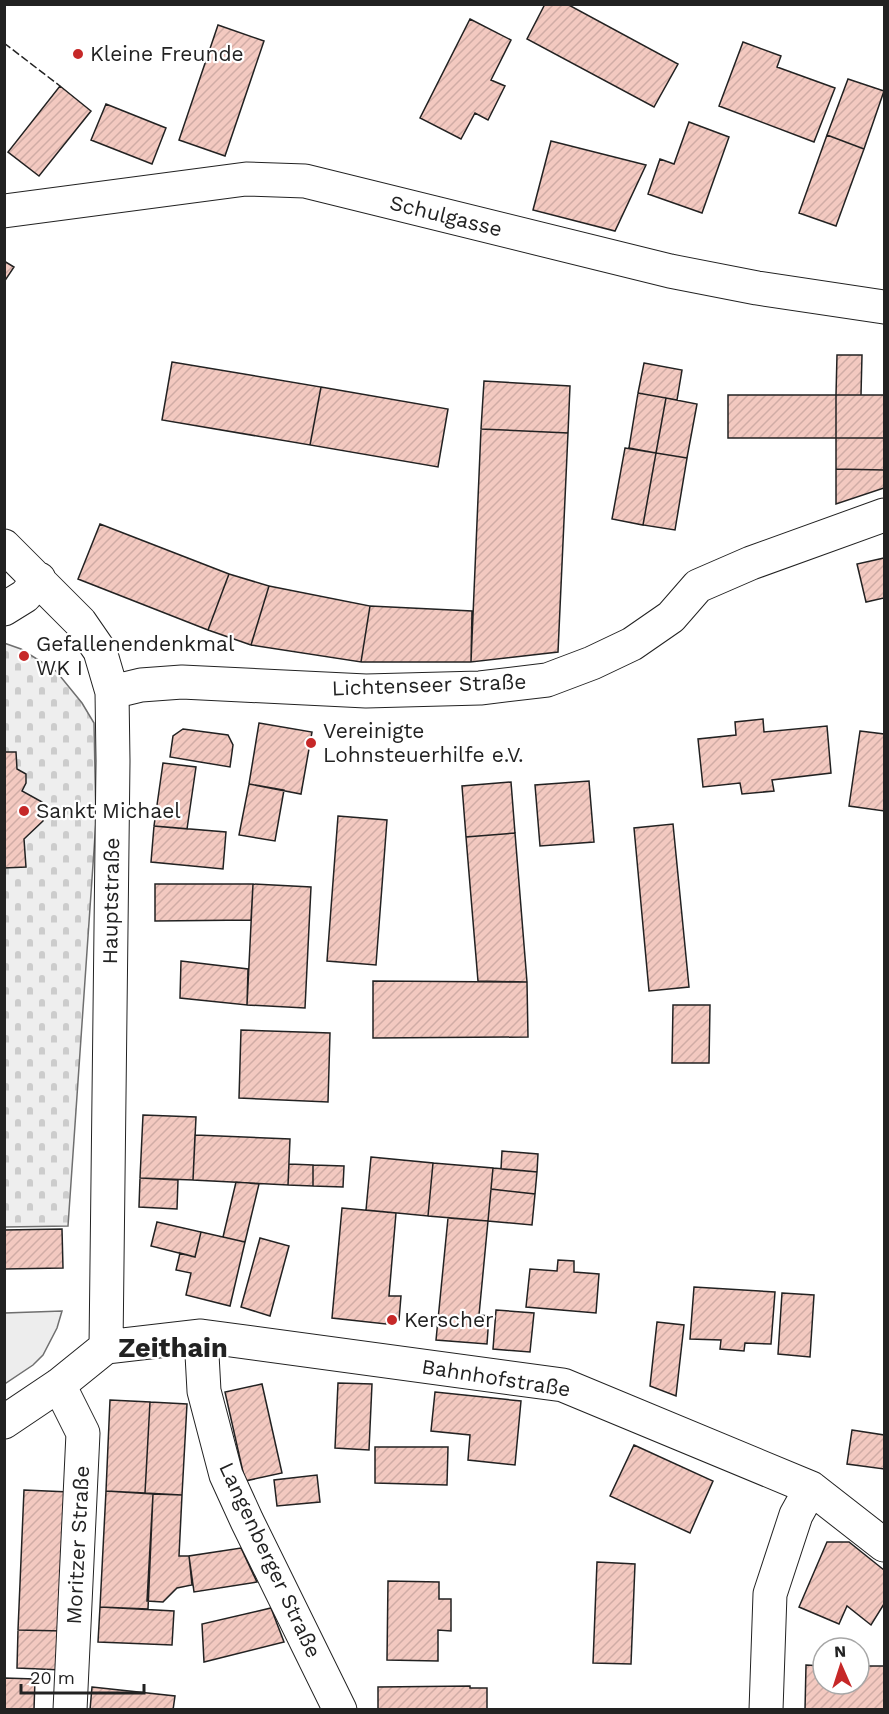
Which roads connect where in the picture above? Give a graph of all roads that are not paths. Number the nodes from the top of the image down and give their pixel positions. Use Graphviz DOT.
graph roads {
  1 [pos="4,211"];
  2 [pos="885,307"];
  3 [pos="885,515"];
  4 [pos="4,546"];
  5 [pos="39,579"];
  6 [pos="4,609"];
  7 [pos="112,692"];
  8 [pos="201,1336"];
  9 [pos="106,1347"];
  10 [pos="59,1385"];
  11 [pos="4,1422"];
  12 [pos="811,1488"];
  13 [pos="885,1545"];
  14 [pos="70,1710"];
  15 [pos="340,1710"];
  16 [pos="766,1710"];
  1 -- 2 [label="street, Schulgasse"];
  3 -- 7 [label="street, Lichtenseer Straße"];
  4 -- 5 [label="street, Hauptstraße"];
  5 -- 6 [label="street"];
  5 -- 7 [label="street, Hauptstraße"];
  7 -- 9 [label="street, Hauptstraße"];
  8 -- 9 [label="street, Bahnhofstraße"];
  8 -- 12 [label="street, Bahnhofstraße"];
  8 -- 15 [label="street, Langenberger Straße"];
  9 -- 10 [label="street"];
  10 -- 11 [label="street"];
  10 -- 14 [label="street, Moritzer Straße"];
  12 -- 13 [label="street, Bahnhofstraße"];
  12 -- 16 [label="street"];
}
